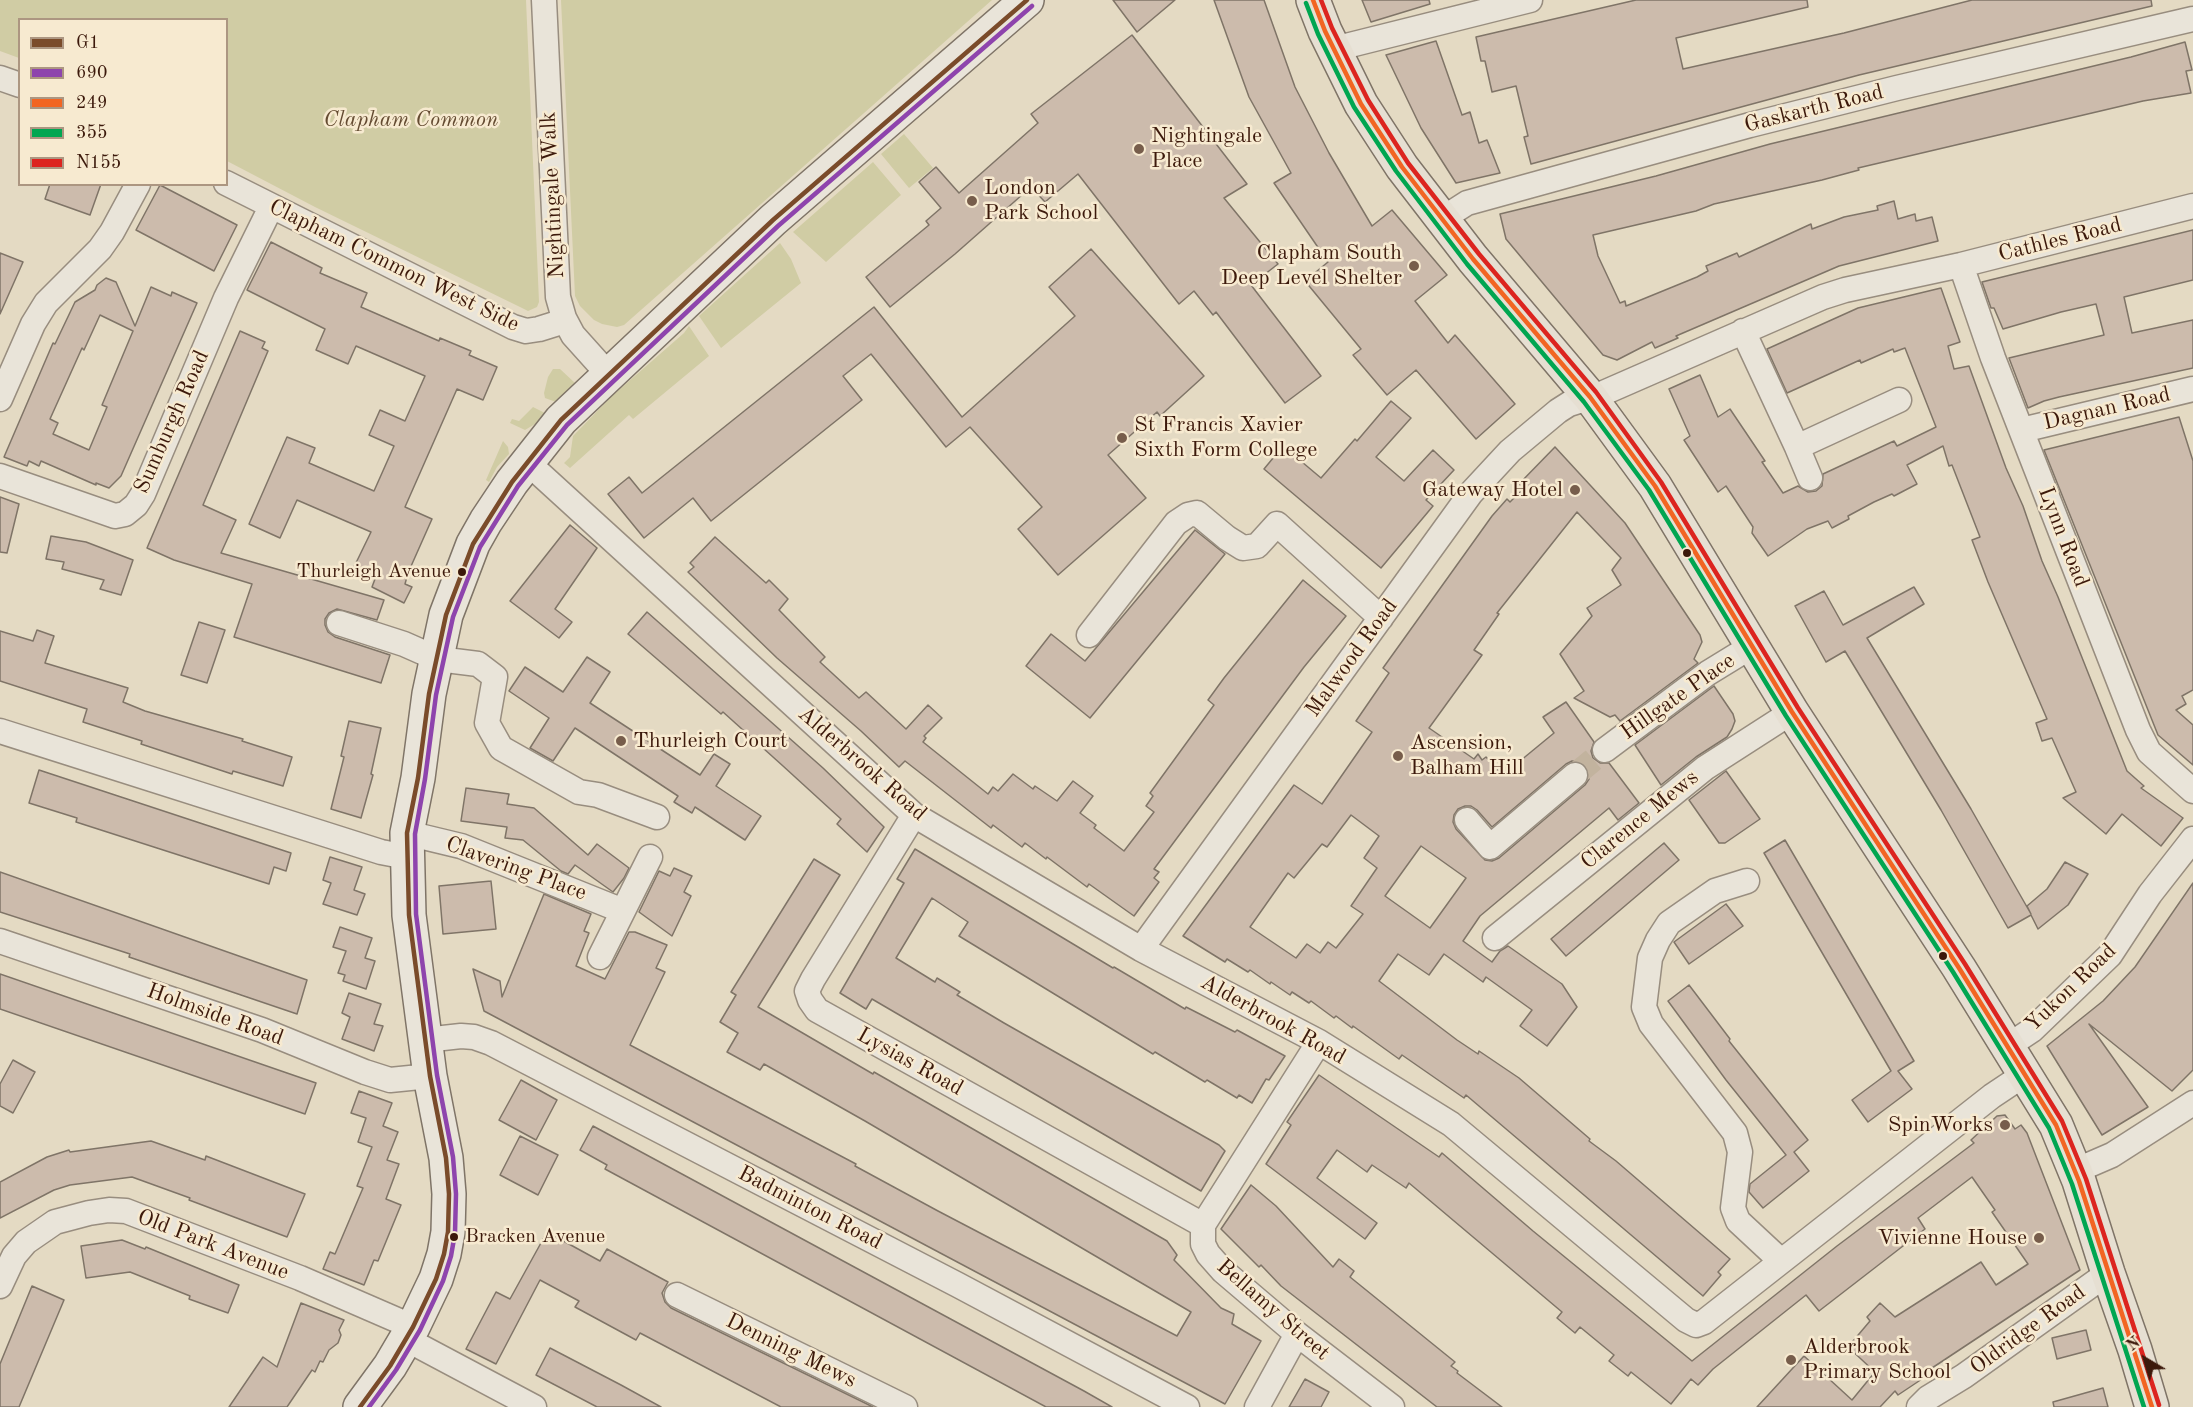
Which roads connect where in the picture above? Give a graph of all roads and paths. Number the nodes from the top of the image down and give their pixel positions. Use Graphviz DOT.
graph roads {
  1 [pos="544,0"];
  2 [pos="1027,0"];
  3 [pos="1313,0"];
  4 [pos="1530,0"];
  5 [pos="2193,19"];
  6 [pos="1334,48"];
  7 [pos="0,78"];
  8 [pos="18,84"];
  9 [pos="228,184"];
  10 [pos="137,186"];
  11 [pos="2193,206"];
  12 [pos="271,207"];
  13 [pos="1442,219"];
  14 [pos="1960,265"];
  15 [pos="564,318"];
  16 [pos="1743,331"];
  17 [pos="608,374"];
  18 [pos="2193,389"];
  19 [pos="1590,397"];
  20 [pos="0,399"];
  21 [pos="1899,400"];
  22 [pos="2022,430"];
  23 [pos="1797,447"];
  24 [pos="527,462"];
  25 [pos="0,476"];
  26 [pos="1810,478"];
  27 [pos="1381,618"];
  28 [pos="339,623"];
  29 [pos="1089,635"];
  30 [pos="1752,646"];
  31 [pos="438,659"];
  32 [pos="1792,712"];
  33 [pos="0,731"];
  34 [pos="1605,750"];
  35 [pos="1575,775"];
  36 [pos="2193,791"];
  37 [pos="914,815"];
  38 [pos="657,817"];
  39 [pos="1467,820"];
  40 [pos="2193,839"];
  41 [pos="407,845"];
  42 [pos="650,857"];
  43 [pos="1747,881"];
  44 [pos="623,911"];
  45 [pos="1495,938"];
  46 [pos="0,941"];
  47 [pos="1142,949"];
  48 [pos="600,957"];
  49 [pos="426,1042"];
  50 [pos="1319,1042"];
  51 [pos="2008,1046"];
  52 [pos="2025,1074"];
  53 [pos="430,1076"];
  54 [pos="2190,1113"];
  55 [pos="2075,1171"];
  56 [pos="1203,1225"];
  57 [pos="1781,1261"];
  58 [pos="2108,1273"];
  59 [pos="0,1286"];
  60 [pos="677,1295"];
  61 [pos="410,1333"];
  62 [pos="1297,1334"];
  63 [pos="360,1407"];
  64 [pos="534,1407"];
  65 [pos="904,1407"];
  66 [pos="1187,1407"];
  67 [pos="1257,1407"];
  68 [pos="1392,1407"];
  69 [pos="1919,1407"];
  70 [pos="2152,1407"];
  1 -- 15 [label="street, Nightingale Walk"];
  2 -- 17 [label="main road"];
  3 -- 6 [label="highway"];
  4 -- 6 [label="street"];
  5 -- 13 [label="street, Gaskarth Road"];
  6 -- 13 [label="highway"];
  7 -- 8 [label="street"];
  9 -- 12 [label="street, Clapham Common West Side"];
  10 -- 20 [label="street"];
  11 -- 14 [label="street, Cathles Road"];
  12 -- 15 [label="street, Clapham Common West Side"];
  12 -- 25 [label="street, Sumburgh Road"];
  13 -- 19 [label="highway"];
  14 -- 16 [label="street, Cathles Road"];
  14 -- 22 [label="street, Lynn Road"];
  15 -- 17 [label="street, Nightingale Walk"];
  16 -- 19 [label="street, Cathles Road"];
  16 -- 23 [label="street"];
  17 -- 24 [label="main road"];
  18 -- 22 [label="street, Dagnan Road"];
  19 -- 27 [label="street, Malwood Road"];
  19 -- 30 [label="highway"];
  21 -- 23 [label="street"];
  22 -- 36 [label="street, Lynn Road"];
  23 -- 26 [label="street"];
  24 -- 31 [label="main road"];
  24 -- 37 [label="street, Alderbrook Road"];
  27 -- 29 [label="street"];
  27 -- 47 [label="street, Malwood Road"];
  28 -- 31 [label="street"];
  30 -- 32 [label="highway"];
  30 -- 34 [label="street, Hillgate Place"];
  31 -- 38 [label="street"];
  31 -- 41 [label="main road"];
  32 -- 45 [label="street, Clarence Mews"];
  32 -- 51 [label="highway"];
  33 -- 41 [label="street"];
  35 -- 39 [label="street"];
  37 -- 47 [label="street, Alderbrook Road"];
  37 -- 56 [label="street, Lysias Road"];
  40 -- 51 [label="street, Yukon Road"];
  41 -- 44 [label="street, Clavering Place"];
  41 -- 49 [label="main road"];
  42 -- 44 [label="street"];
  43 -- 57 [label="street"];
  44 -- 48 [label="street"];
  46 -- 53 [label="street, Holmside Road"];
  47 -- 50 [label="street, Alderbrook Road"];
  49 -- 53 [label="main road"];
  49 -- 66 [label="street, Badminton Road"];
  50 -- 56 [label="street"];
  50 -- 57 [label="street, Alderbrook Road"];
  51 -- 52 [label="highway"];
  52 -- 55 [label="highway"];
  52 -- 57 [label="street, Alderbrook Road"];
  53 -- 61 [label="main road"];
  54 -- 55 [label="street"];
  55 -- 58 [label="highway"];
  56 -- 62 [label="street, Bellamy Street"];
  58 -- 69 [label="street, Oldridge Road"];
  58 -- 70 [label="highway"];
  59 -- 61 [label="street, Old Park Avenue"];
  60 -- 65 [label="street, Denning Mews"];
  61 -- 63 [label="main road"];
  61 -- 64 [label="street"];
  62 -- 67 [label="street"];
  62 -- 68 [label="street, Bellamy Street"];
}
